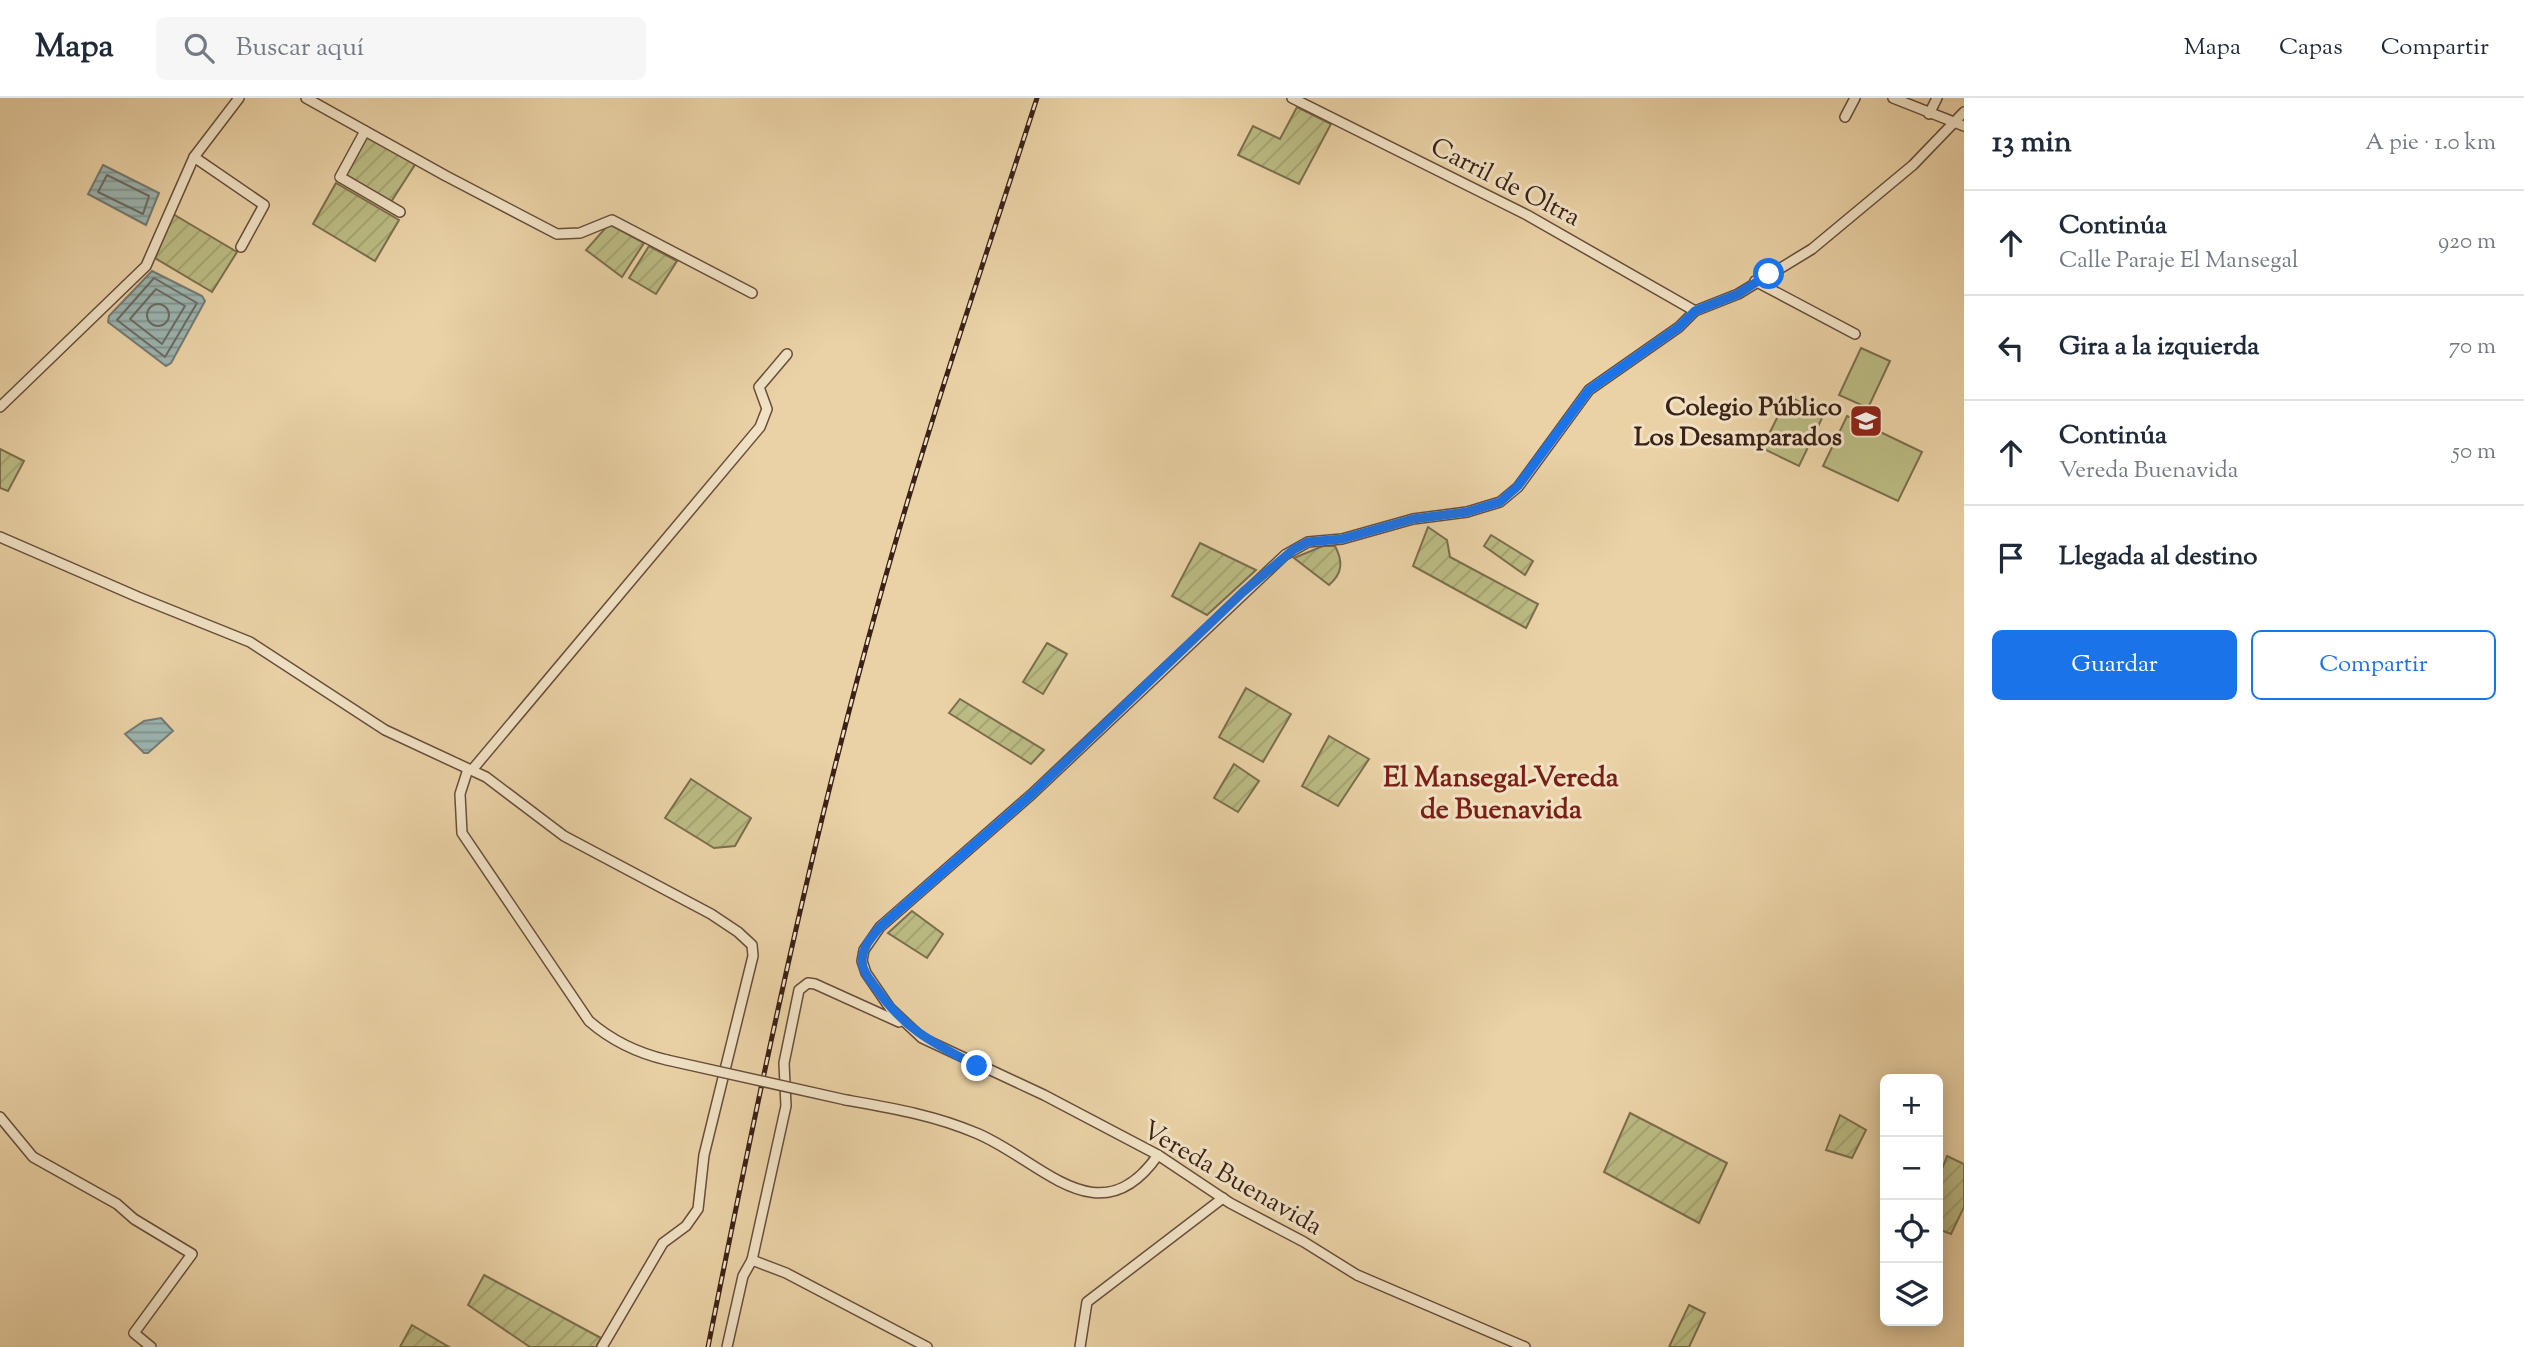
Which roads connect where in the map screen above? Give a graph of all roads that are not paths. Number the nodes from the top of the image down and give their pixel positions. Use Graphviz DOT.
graph roads {
  1 [pos="239,98"];
  2 [pos="306,98"];
  3 [pos="1292,98"];
  4 [pos="1854,98"];
  5 [pos="1893,98"];
  6 [pos="1937,98"];
  7 [pos="1964,112"];
  8 [pos="1929,114"];
  9 [pos="1845,117"];
  10 [pos="1959,125"];
  11 [pos="365,131"];
  12 [pos="194,157"];
  13 [pos="400,212"];
  14 [pos="242,247"];
  15 [pos="1755,281"];
  16 [pos="752,293"];
  17 [pos="1695,311"];
  18 [pos="1856,334"];
  19 [pos="787,354"];
  20 [pos="0,407"];
  21 [pos="0,537"];
  22 [pos="470,769"];
  23 [pos="904,1024"];
  24 [pos="0,1117"];
  25 [pos="1158,1155"];
  26 [pos="1223,1198"];
  27 [pos="752,1260"];
  28 [pos="151,1347"];
  29 [pos="602,1347"];
  30 [pos="727,1347"];
  31 [pos="927,1347"];
  32 [pos="1080,1347"];
  33 [pos="1525,1347"];
  1 -- 12 [label="street"];
  2 -- 11 [label="street"];
  3 -- 17 [label="street, Carril de Oltra"];
  4 -- 9 [label="street"];
  5 -- 8 [label="street"];
  6 -- 8 [label="street"];
  7 -- 10 [label="street"];
  8 -- 10 [label="street"];
  10 -- 15 [label="street"];
  11 -- 13 [label="street"];
  11 -- 16 [label="street"];
  12 -- 14 [label="street"];
  12 -- 20 [label="street"];
  15 -- 17 [label="street"];
  15 -- 18 [label="street"];
  17 -- 23 [label="street"];
  19 -- 22 [label="street"];
  21 -- 22 [label="street"];
  22 -- 25 [label="street, bridge"];
  22 -- 29 [label="street"];
  23 -- 25 [label="street, Vereda Buenavida"];
  23 -- 27 [label="street"];
  24 -- 28 [label="street"];
  25 -- 26 [label="street, Vereda Buenavida"];
  26 -- 32 [label="street"];
  26 -- 33 [label="street, Vereda Buenavida"];
  27 -- 30 [label="street"];
  27 -- 31 [label="street"];
}
